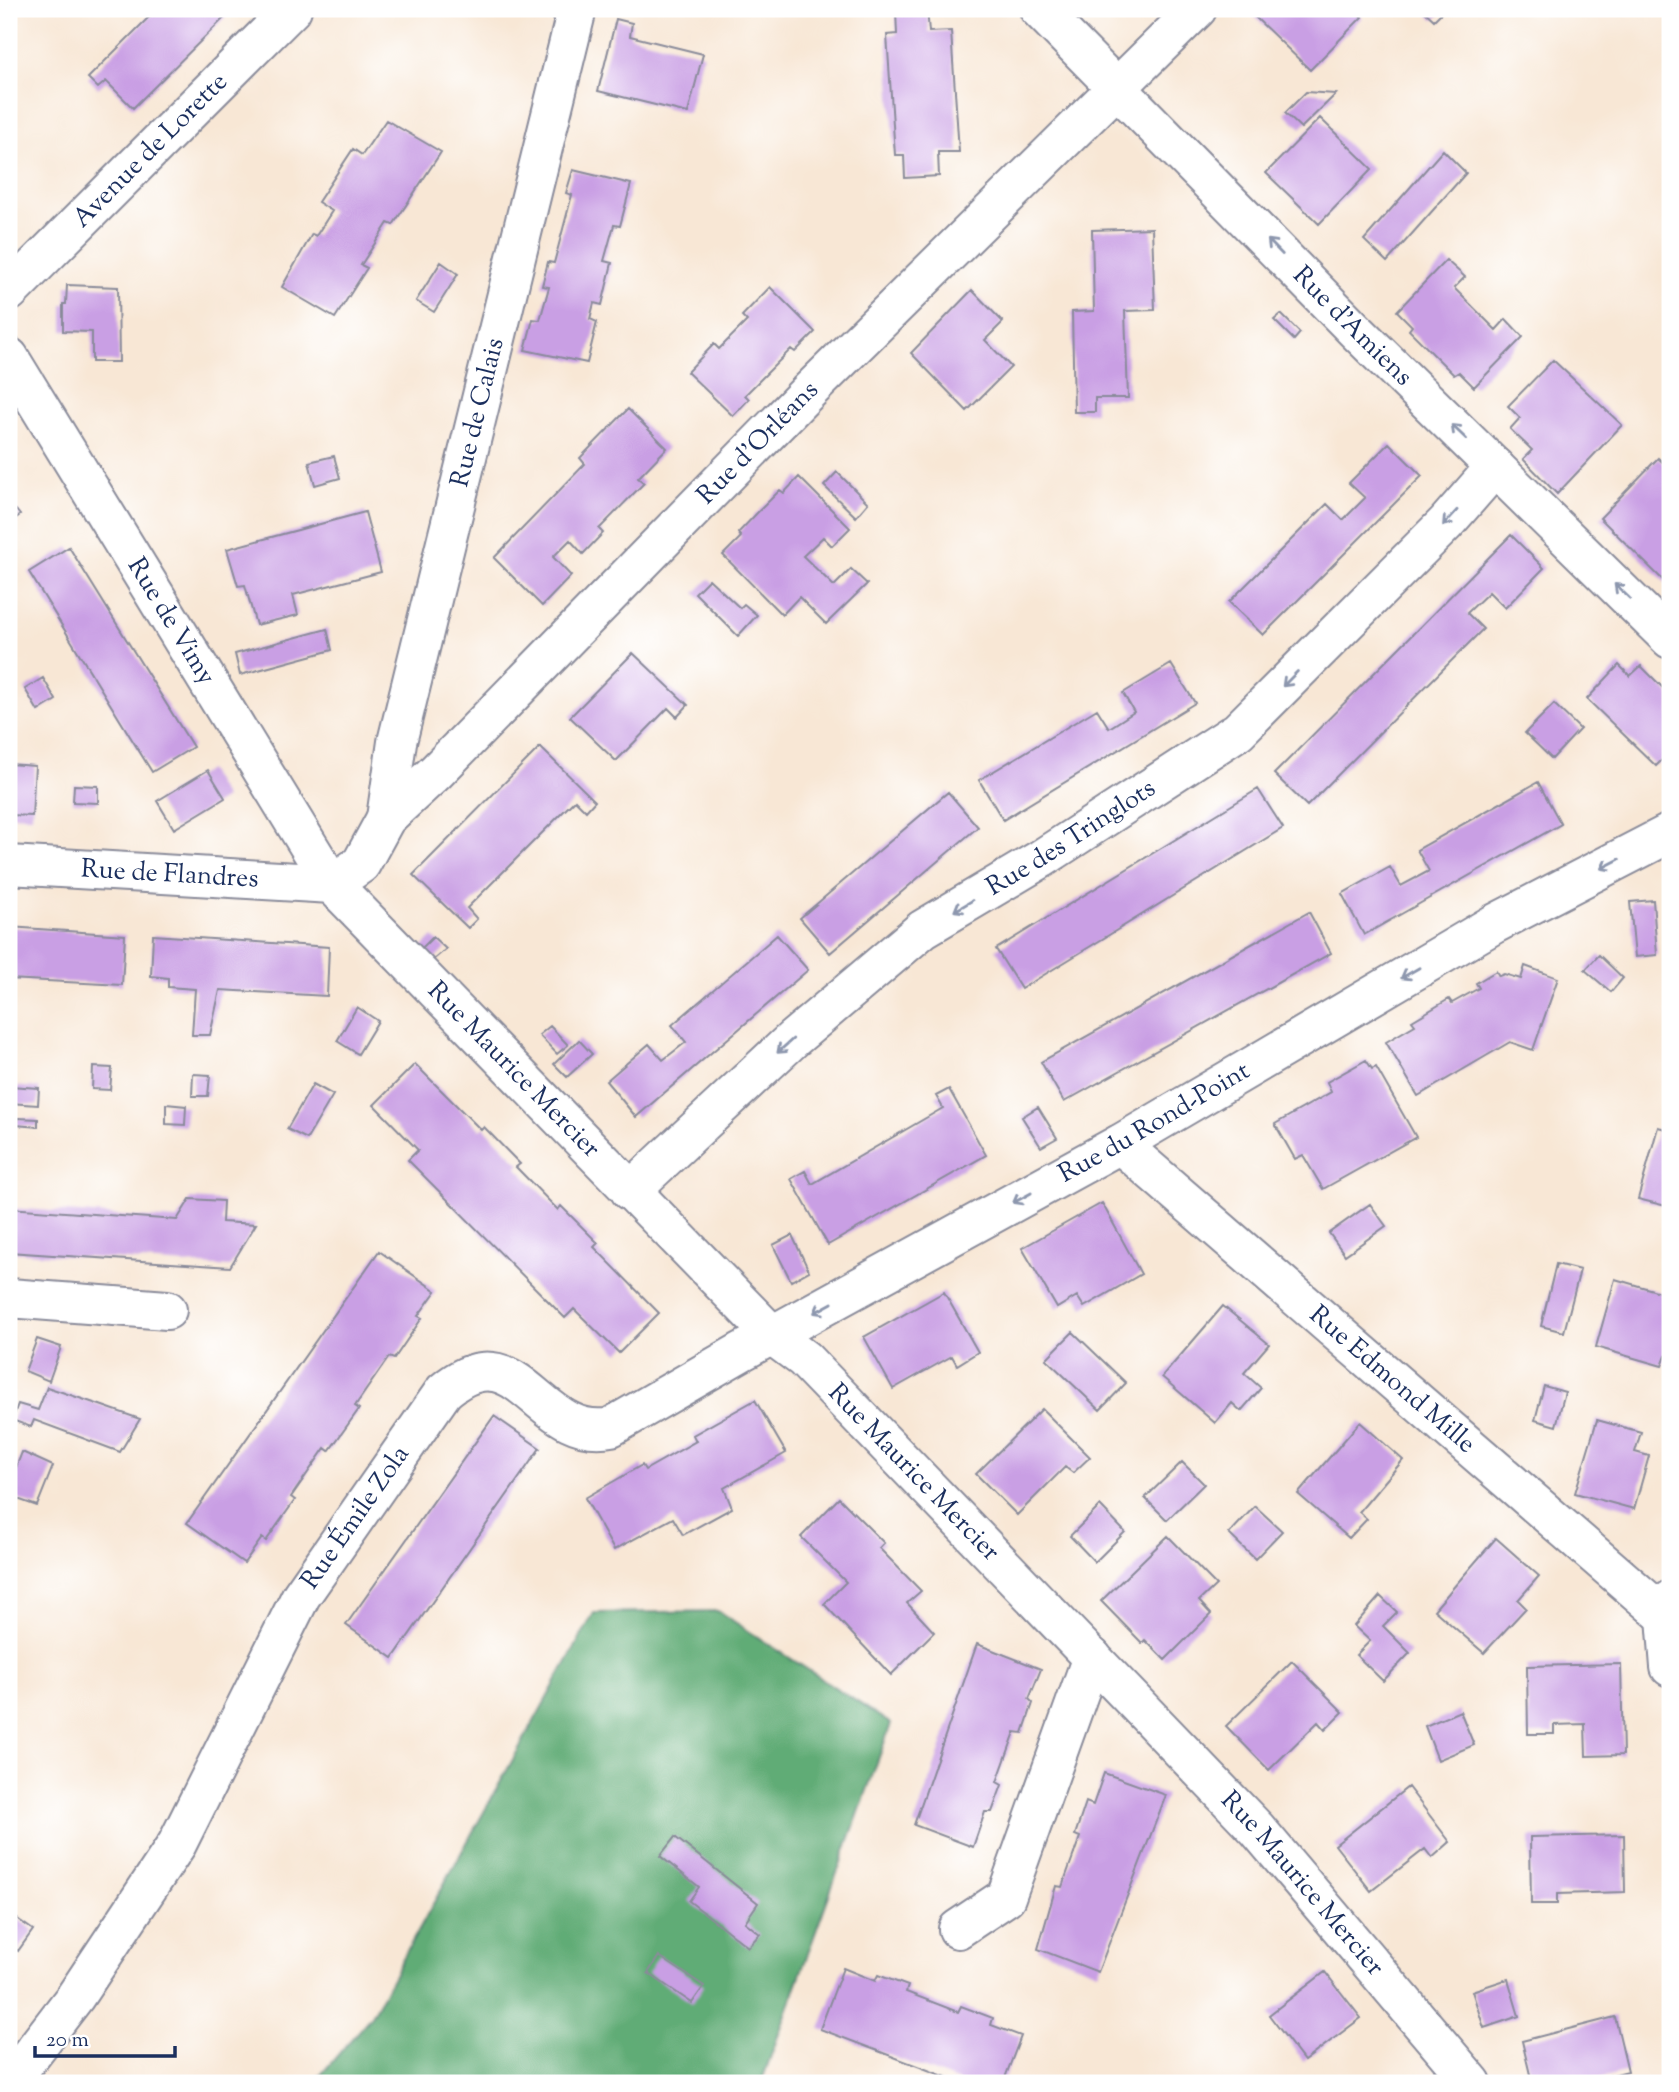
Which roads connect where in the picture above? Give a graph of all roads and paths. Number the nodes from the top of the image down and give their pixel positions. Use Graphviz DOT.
graph roads {
  1 [pos="292,9"];
  2 [pos="577,9"];
  3 [pos="1039,9"];
  4 [pos="1197,9"];
  5 [pos="1119,88"];
  6 [pos="9,292"];
  7 [pos="9,357"];
  8 [pos="1495,467"];
  9 [pos="1670,639"];
  10 [pos="386,818"];
  11 [pos="1670,833"];
  12 [pos="9,865"];
  13 [pos="332,884"];
  14 [pos="1120,1144"];
  15 [pos="629,1191"];
  16 [pos="9,1298"];
  17 [pos="167,1310"];
  18 [pos="773,1336"];
  19 [pos="639,1412"];
  20 [pos="1668,1609"];
  21 [pos="1092,1657"];
  22 [pos="1670,1667"];
  23 [pos="958,1929"];
  24 [pos="9,2083"];
  25 [pos="1472,2083"];
  1 -- 6 [label="street, Avenue de Lorette"];
  2 -- 10 [label="street, Rue de Calais"];
  3 -- 5 [label="street, Rue d'Amiens"];
  4 -- 5 [label="street, Rue d'Orléans"];
  8 -- 5 [label="street, Rue d'Amiens, one-way"];
  5 -- 10 [label="street, Rue d'Orléans"];
  7 -- 13 [label="street, Rue de Vimy"];
  9 -- 8 [label="street, Rue d'Amiens, one-way"];
  8 -- 15 [label="street, Rue des Tringlots, one-way"];
  10 -- 13 [label="street, Rue d'Orléans"];
  11 -- 14 [label="street, Rue du Rond-Point, one-way"];
  12 -- 13 [label="street, Rue de Flandres"];
  13 -- 15 [label="street, Rue Maurice Mercier"];
  14 -- 18 [label="street, Rue du Rond-Point, one-way"];
  14 -- 20 [label="street, Rue Edmond Mille"];
  15 -- 18 [label="street, Rue Maurice Mercier"];
  16 -- 17 [label="street"];
  18 -- 19 [label="street, Rue du Rond-Point"];
  18 -- 21 [label="street, Rue Maurice Mercier"];
  19 -- 24 [label="street, Rue Émile Zola"];
  20 -- 22 [label="street"];
  21 -- 23 [label="street"];
  21 -- 25 [label="street, Rue Maurice Mercier"];
}
